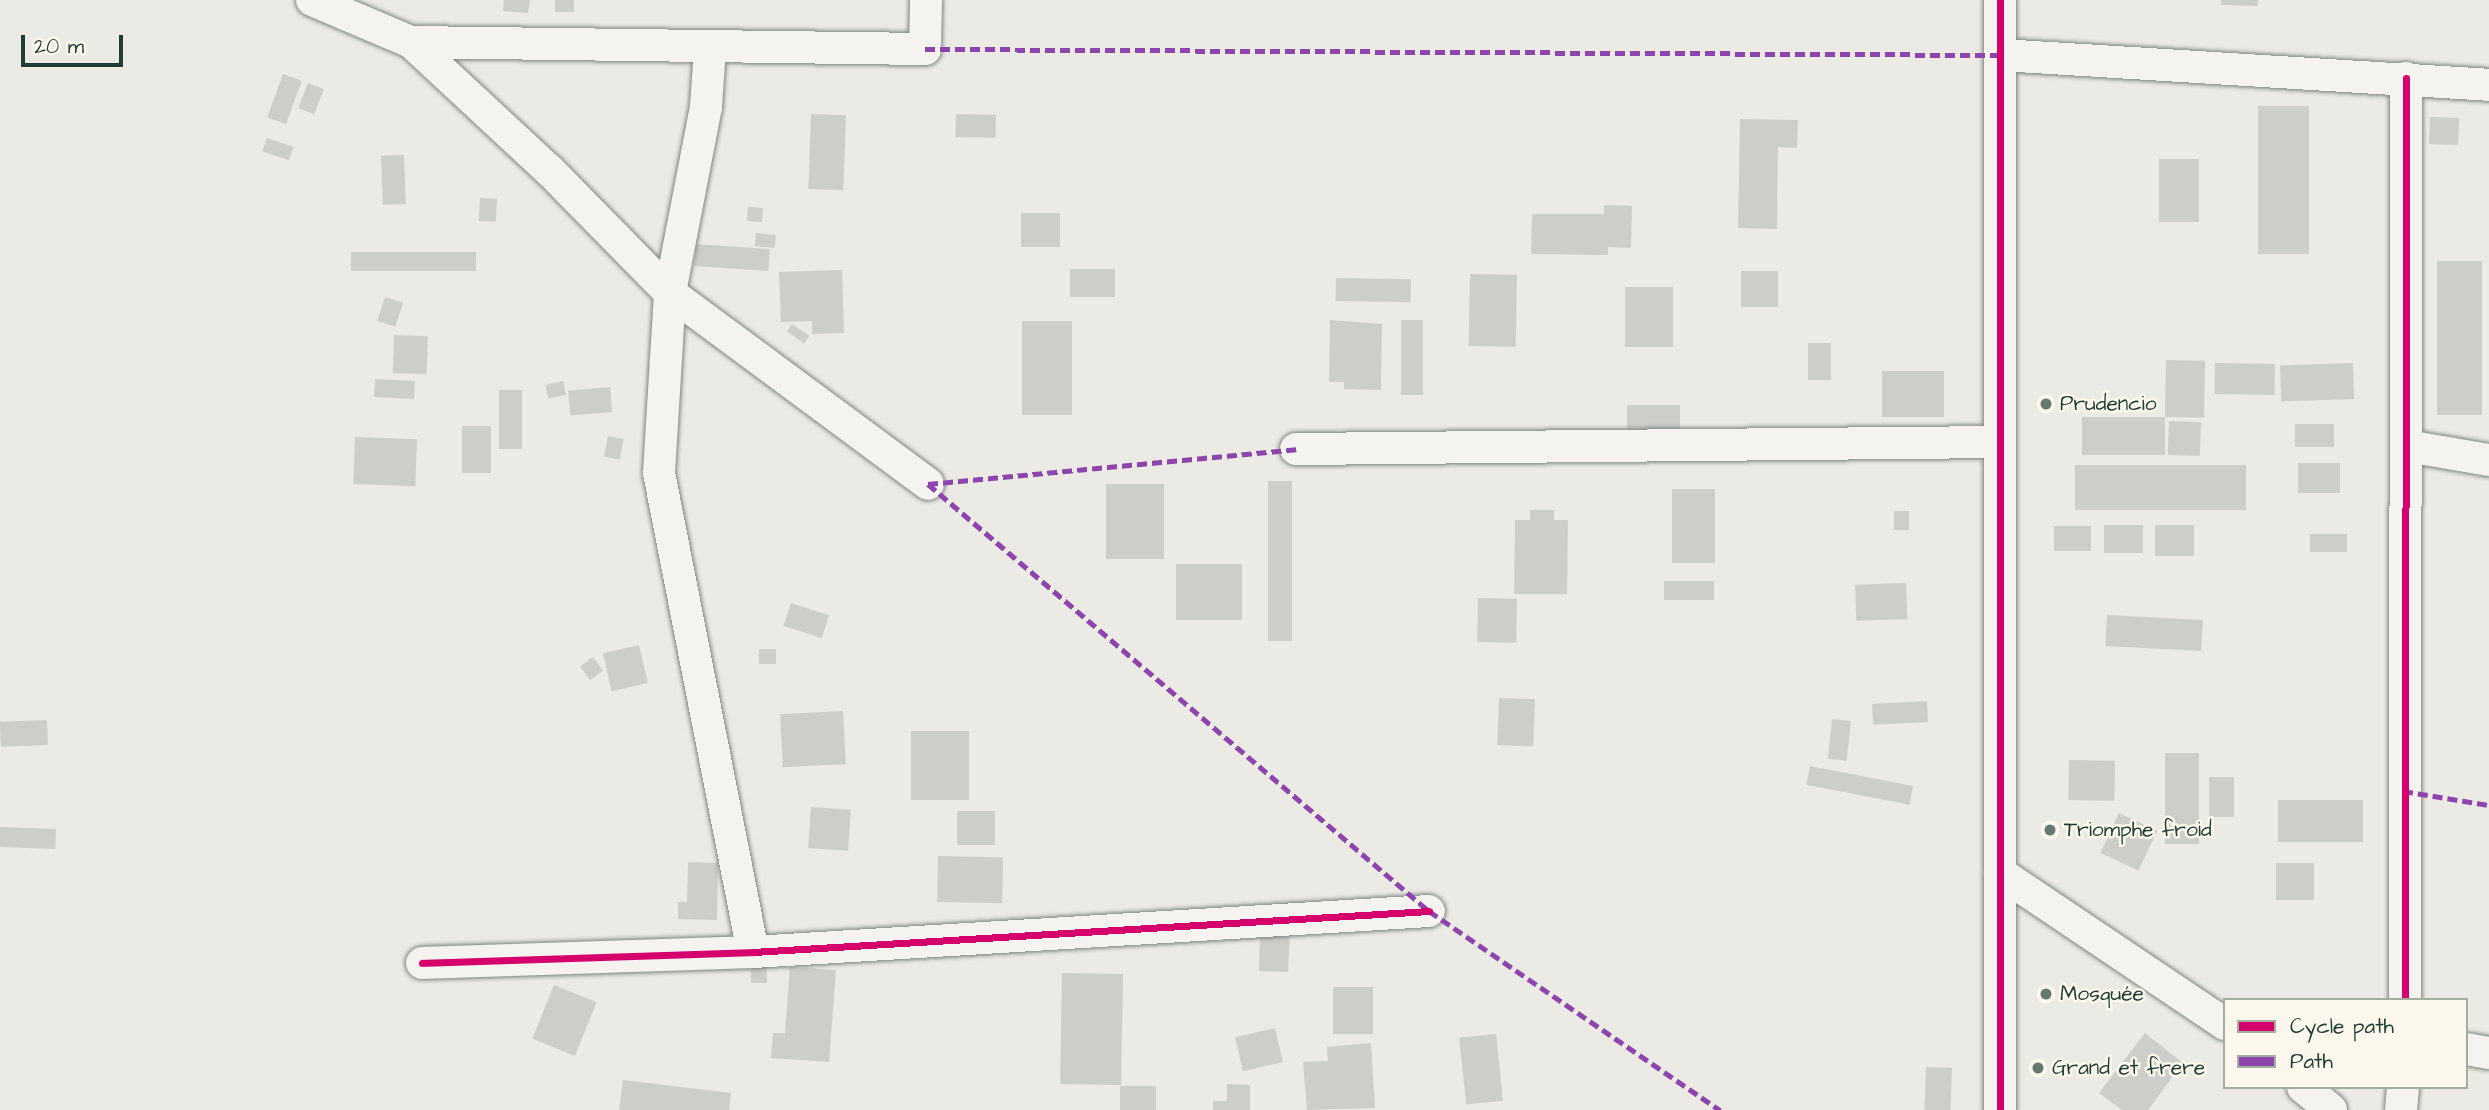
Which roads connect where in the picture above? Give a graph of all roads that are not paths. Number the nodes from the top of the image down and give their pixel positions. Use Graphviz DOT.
graph roads {
  1 [pos="312,0"];
  2 [pos="926,0"];
  3 [pos="2000,0"];
  4 [pos="411,42"];
  5 [pos="710,48"];
  6 [pos="2001,55"];
  7 [pos="2406,78"];
  8 [pos="2489,85"];
  9 [pos="670,293"];
  10 [pos="1999,442"];
  11 [pos="2407,446"];
  12 [pos="1296,449"];
  13 [pos="2489,460"];
  14 [pos="928,484"];
  15 [pos="2000,873"];
  16 [pos="1429,911"];
  17 [pos="753,952"];
  18 [pos="422,962"];
  19 [pos="2405,998"];
  20 [pos="2220,1017"];
  21 [pos="2468,1049"];
  22 [pos="2489,1053"];
  23 [pos="2305,1089"];
  24 [pos="2403,1089"];
  25 [pos="2000,1110"];
  26 [pos="2331,1110"];
  27 [pos="2401,1110"];
  1 -- 4 [label="street"];
  2 -- 5 [label="street"];
  3 -- 6 [label="street"];
  4 -- 5 [label="street"];
  4 -- 9 [label="street"];
  5 -- 9 [label="street"];
  6 -- 7 [label="street"];
  6 -- 10 [label="street"];
  7 -- 8 [label="street"];
  7 -- 11 [label="street"];
  9 -- 14 [label="street"];
  9 -- 17 [label="street"];
  10 -- 12 [label="street"];
  10 -- 15 [label="street"];
  11 -- 13 [label="street"];
  11 -- 19 [label="street"];
  15 -- 20 [label="street"];
  15 -- 25 [label="street"];
  16 -- 17 [label="street"];
  17 -- 18 [label="street"];
  21 -- 22 [label="street"];
  23 -- 26 [label="street"];
  24 -- 27 [label="street"];
}
